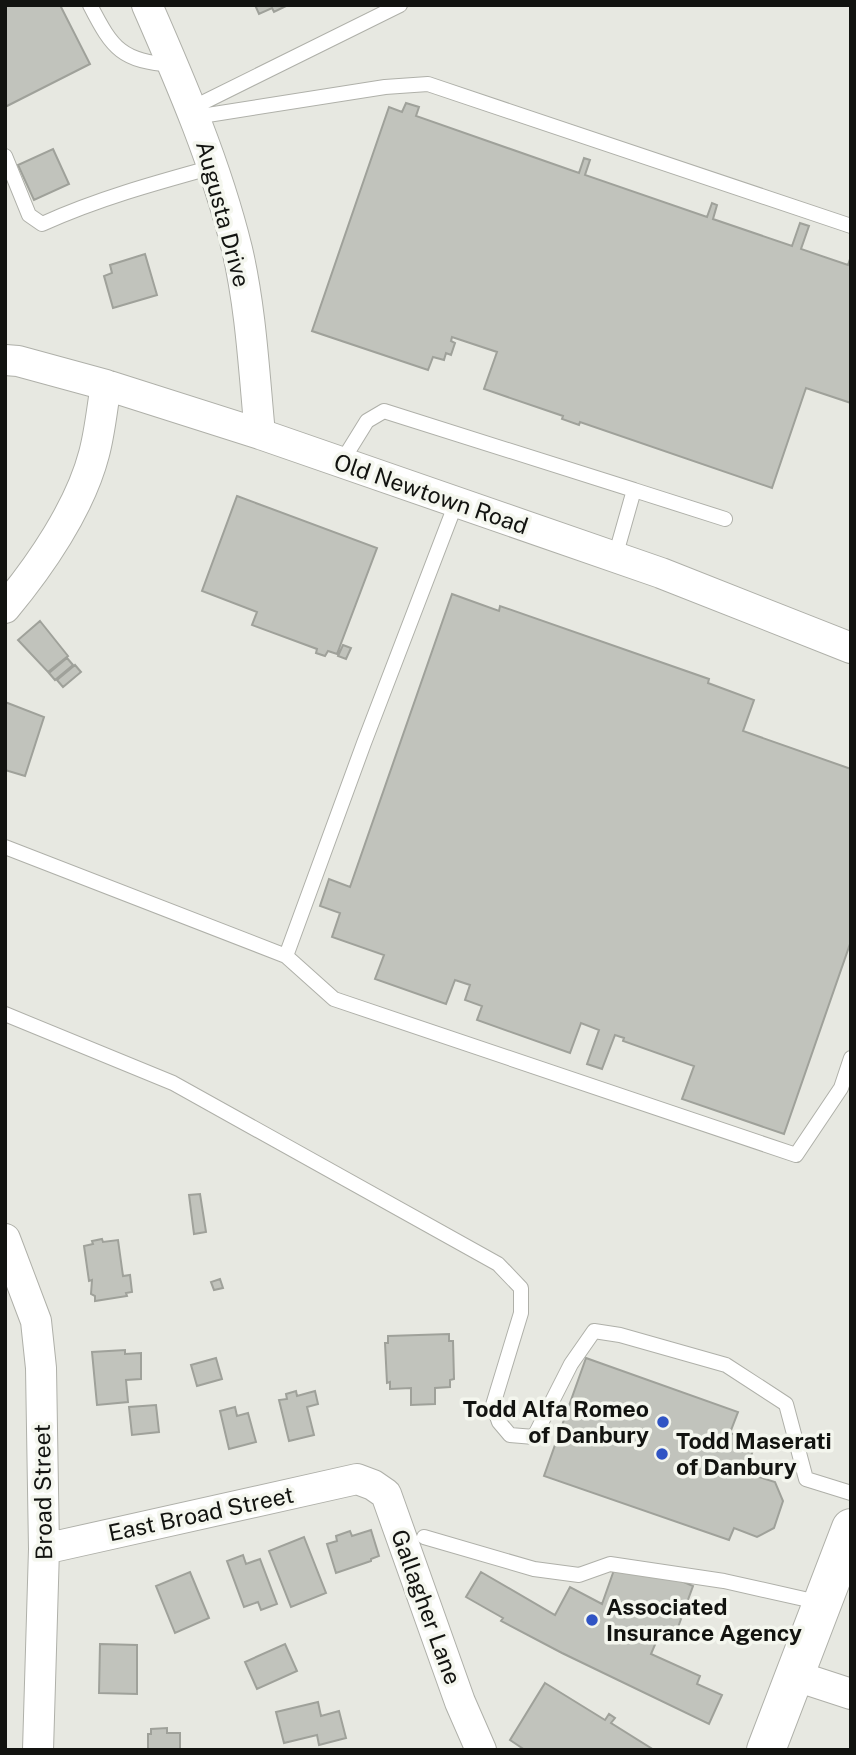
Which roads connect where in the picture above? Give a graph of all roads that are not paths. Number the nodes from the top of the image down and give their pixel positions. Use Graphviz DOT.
graph roads {
  1 [pos="90,5"];
  2 [pos="147,5"];
  3 [pos="400,5"];
  4 [pos="173,65"];
  5 [pos="193,113"];
  6 [pos="5,156"];
  7 [pos="213,167"];
  8 [pos="851,226"];
  9 [pos="5,360"];
  10 [pos="106,385"];
  11 [pos="260,434"];
  12 [pos="341,463"];
  13 [pos="634,490"];
  14 [pos="456,503"];
  15 [pos="725,519"];
  16 [pos="615,557"];
  17 [pos="5,608"];
  18 [pos="851,648"];
  19 [pos="5,847"];
  20 [pos="286,956"];
  21 [pos="5,1014"];
  22 [pos="851,1058"];
  23 [pos="5,1239"];
  24 [pos="357,1479"];
  25 [pos="851,1493"];
  26 [pos="850,1535"];
  27 [pos="424,1536"];
  28 [pos="44,1549"];
  29 [pos="835,1591"];
  30 [pos="796,1676"];
  31 [pos="851,1694"];
  32 [pos="38,1750"];
  33 [pos="481,1750"];
  34 [pos="766,1750"];
  1 -- 4 [label="lane"];
  2 -- 4 [label="street, Augusta Drive"];
  3 -- 5 [label="lane"];
  4 -- 5 [label="street, Augusta Drive"];
  5 -- 7 [label="street, Augusta Drive"];
  5 -- 8 [label="lane"];
  6 -- 7 [label="lane"];
  7 -- 11 [label="street, Augusta Drive"];
  9 -- 10 [label="street, Old Newtown Road"];
  10 -- 11 [label="street, Old Newtown Road"];
  10 -- 17 [label="street"];
  11 -- 12 [label="street, Old Newtown Road"];
  12 -- 13 [label="lane"];
  12 -- 14 [label="street, Old Newtown Road"];
  13 -- 15 [label="lane"];
  13 -- 16 [label="lane"];
  14 -- 16 [label="street, Old Newtown Road"];
  14 -- 20 [label="lane"];
  16 -- 18 [label="street, Old Newtown Road"];
  19 -- 20 [label="lane"];
  20 -- 22 [label="lane"];
  21 -- 25 [label="lane"];
  23 -- 28 [label="street, Broad Street"];
  24 -- 28 [label="street, East Broad Street"];
  24 -- 33 [label="street, Gallagher Lane"];
  26 -- 29 [label="main road"];
  27 -- 29 [label="lane"];
  28 -- 32 [label="street, Broad Street"];
  29 -- 30 [label="main road"];
  30 -- 31 [label="street"];
  30 -- 34 [label="main road"];
}
